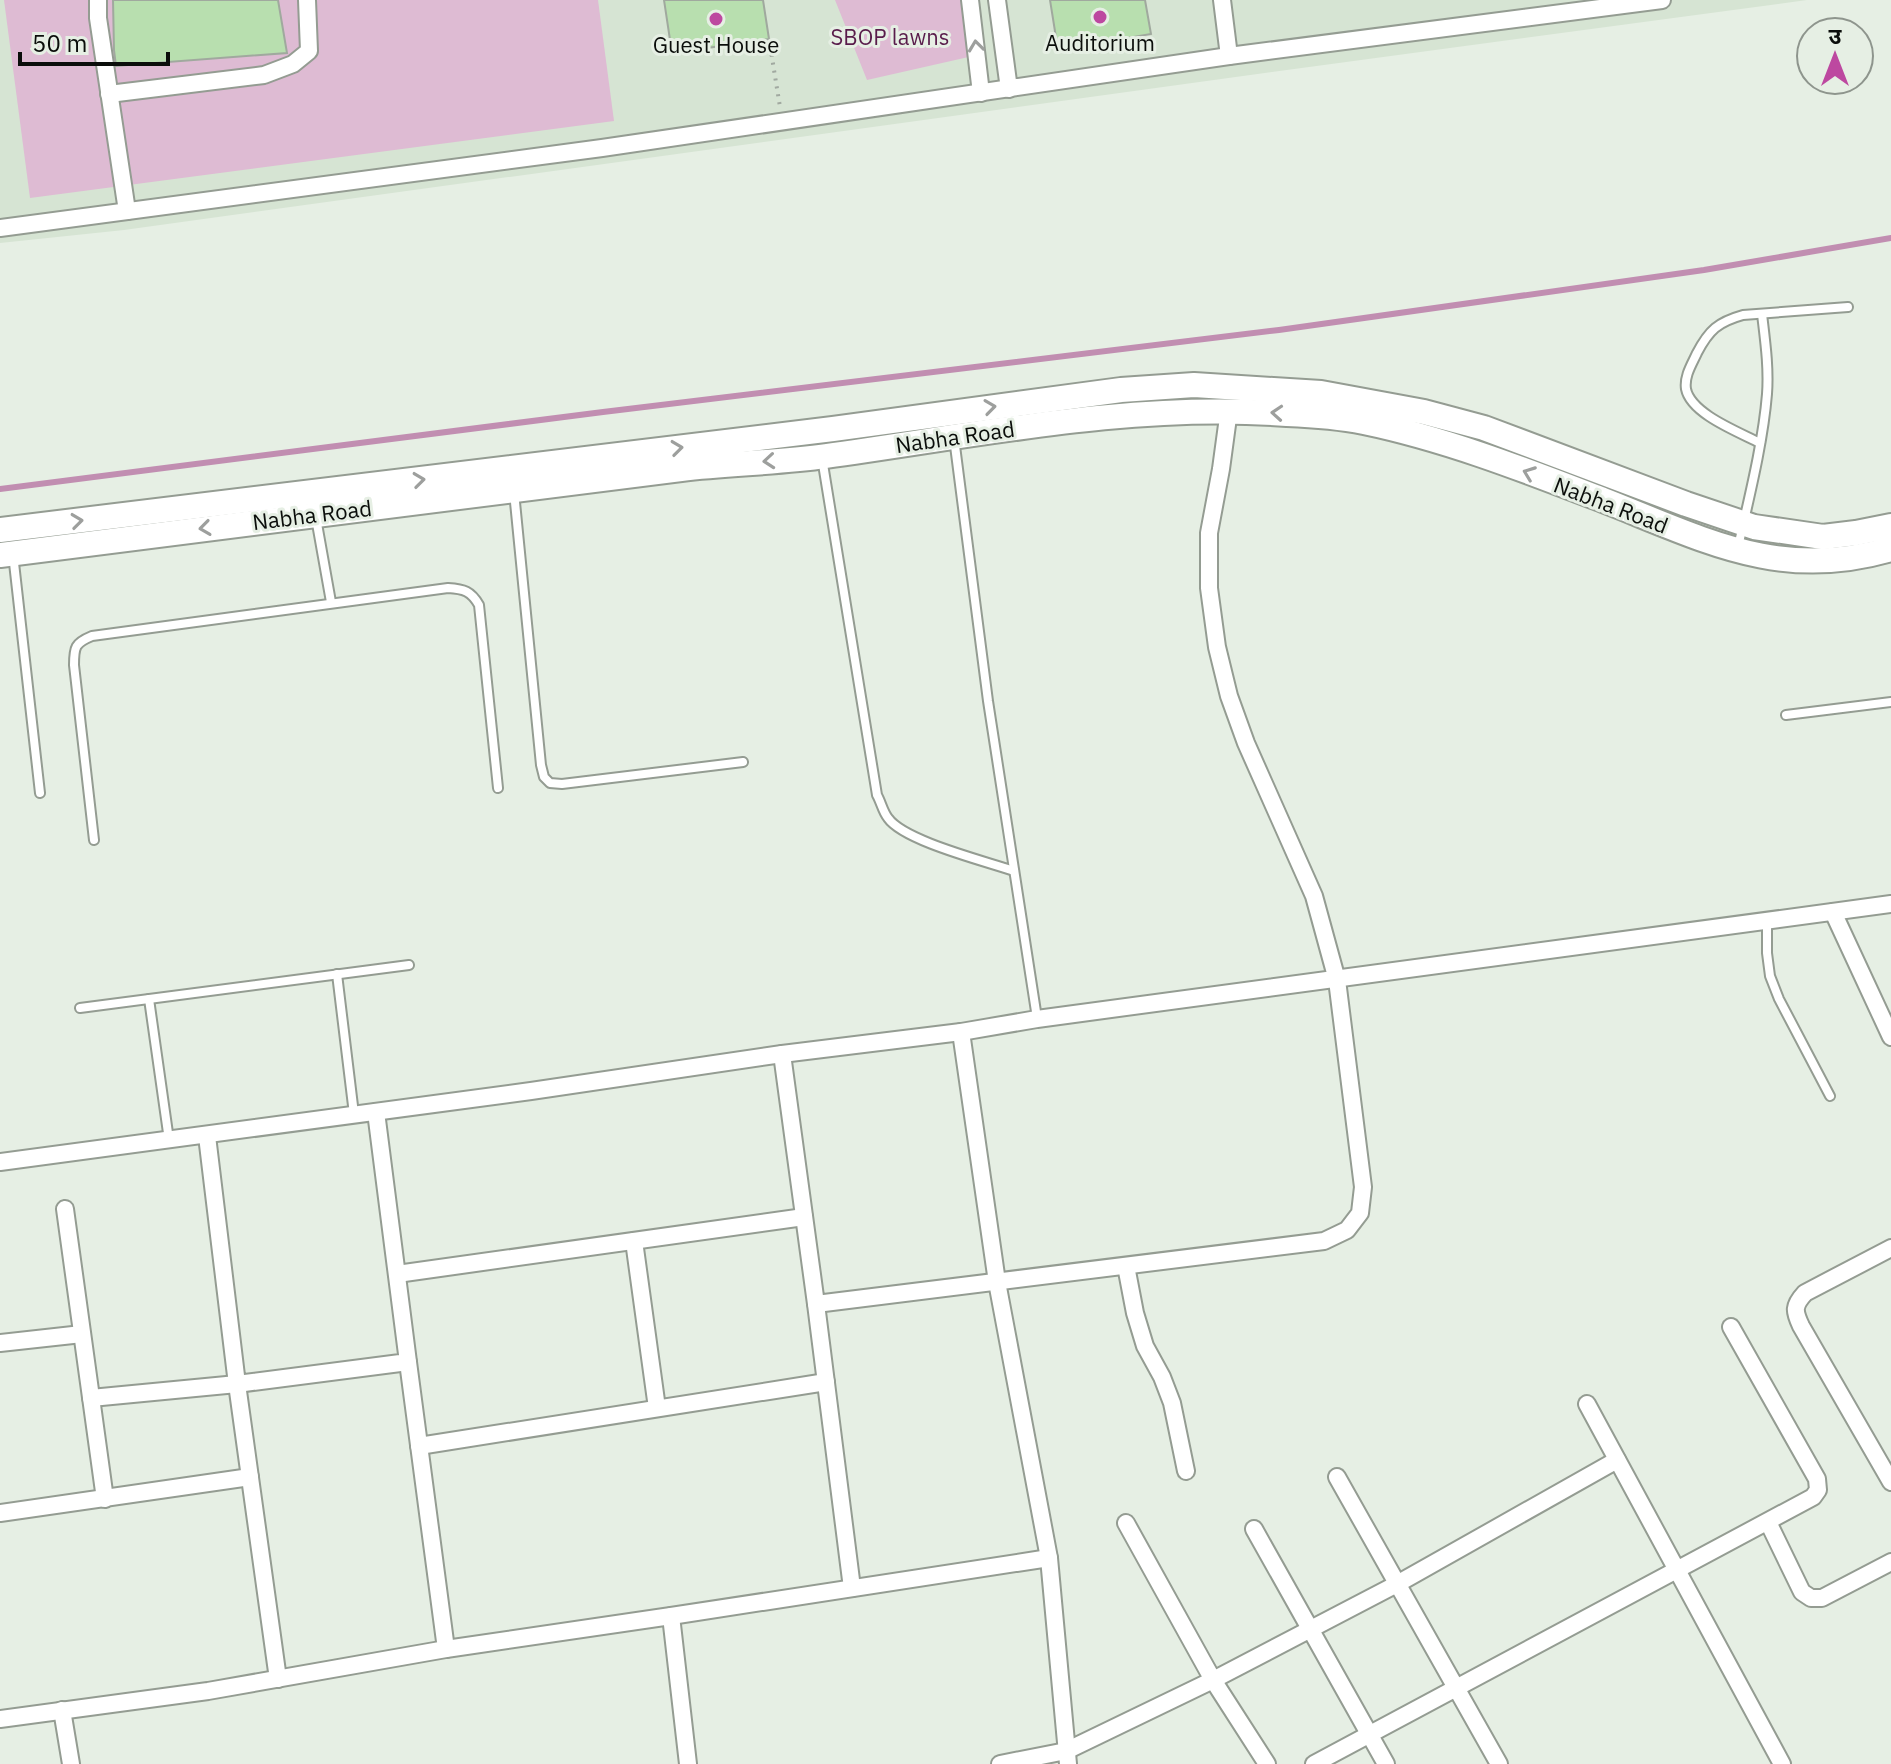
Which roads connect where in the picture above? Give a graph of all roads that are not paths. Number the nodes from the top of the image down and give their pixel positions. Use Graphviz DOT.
graph roads {
  1 [pos="98,0"];
  2 [pos="307,0"];
  3 [pos="970,0"];
  4 [pos="997,0"];
  5 [pos="1222,0"];
  6 [pos="1662,0"];
  7 [pos="1229,56"];
  8 [pos="1009,89"];
  9 [pos="981,93"];
  10 [pos="109,94"];
  11 [pos="127,211"];
  12 [pos="0,228"];
  13 [pos="1848,307"];
  14 [pos="1762,314"];
  15 [pos="1229,410"];
  16 [pos="952,424"];
  17 [pos="1760,443"];
  18 [pos="822,457"];
  19 [pos="513,491"];
  20 [pos="315,513"];
  21 [pos="1744,523"];
  22 [pos="1891,526"];
  23 [pos="0,530"];
  24 [pos="1891,549"];
  25 [pos="1737,551"];
  26 [pos="7,554"];
  27 [pos="331,602"];
  28 [pos="1891,702"];
  29 [pos="1786,715"];
  30 [pos="743,762"];
  31 [pos="498,788"];
  32 [pos="40,793"];
  33 [pos="94,840"];
  34 [pos="1014,871"];
  35 [pos="1891,904"];
  36 [pos="1833,912"];
  37 [pos="1767,921"];
  38 [pos="409,965"];
  39 [pos="337,974"];
  40 [pos="1337,980"];
  41 [pos="149,999"];
  42 [pos="80,1008"];
  43 [pos="1037,1019"];
  44 [pos="961,1032"];
  45 [pos="1891,1037"];
  46 [pos="782,1054"];
  47 [pos="1830,1096"];
  48 [pos="376,1112"];
  49 [pos="354,1115"];
  50 [pos="207,1136"];
  51 [pos="169,1140"];
  52 [pos="0,1162"];
  53 [pos="65,1209"];
  54 [pos="804,1217"];
  55 [pos="634,1241"];
  56 [pos="1891,1248"];
  57 [pos="1126,1266"];
  58 [pos="397,1274"];
  59 [pos="997,1282"];
  60 [pos="816,1304"];
  61 [pos="1731,1327"];
  62 [pos="82,1334"];
  63 [pos="0,1343"];
  64 [pos="408,1362"];
  65 [pos="826,1382"];
  66 [pos="237,1384"];
  67 [pos="91,1398"];
  68 [pos="1587,1404"];
  69 [pos="657,1408"];
  70 [pos="419,1446"];
  71 [pos="1617,1460"];
  72 [pos="1186,1471"];
  73 [pos="250,1477"];
  74 [pos="1337,1477"];
  75 [pos="1891,1482"];
  76 [pos="105,1499"];
  77 [pos="0,1513"];
  78 [pos="1768,1522"];
  79 [pos="1126,1523"];
  80 [pos="1254,1529"];
  81 [pos="1049,1558"];
  82 [pos="1891,1562"];
  83 [pos="1677,1571"];
  84 [pos="1397,1584"];
  85 [pos="852,1588"];
  86 [pos="671,1616"];
  87 [pos="1311,1628"];
  88 [pos="446,1649"];
  89 [pos="278,1679"];
  90 [pos="1213,1680"];
  91 [pos="1456,1687"];
  92 [pos="62,1710"];
  93 [pos="0,1719"];
  94 [pos="1369,1733"];
  95 [pos="1067,1758"];
  96 [pos="71,1764"];
  97 [pos="688,1764"];
  98 [pos="1000,1764"];
  99 [pos="1267,1764"];
  100 [pos="1314,1764"];
  101 [pos="1386,1764"];
  102 [pos="1499,1764"];
  103 [pos="1782,1764"];
  1 -- 10 [label="street"];
  2 -- 10 [label="street"];
  9 -- 3 [label="street, one-way"];
  4 -- 8 [label="street"];
  5 -- 7 [label="street"];
  6 -- 7 [label="street"];
  7 -- 8 [label="street"];
  8 -- 9 [label="street"];
  9 -- 11 [label="street"];
  10 -- 11 [label="street"];
  11 -- 12 [label="street"];
  13 -- 14 [label="lane"];
  14 -- 17 [label="lane"];
  14 -- 17 [label="lane"];
  15 -- 16 [label="main road, Nabha Road"];
  25 -- 15 [label="main road, Nabha Road, one-way"];
  15 -- 40 [label="street"];
  16 -- 18 [label="main road, Nabha Road"];
  16 -- 21 [label="main road, Nabha Road, one-way"];
  23 -- 16 [label="main road, Nabha Road, one-way"];
  16 -- 34 [label="lane"];
  17 -- 21 [label="lane"];
  18 -- 19 [label="main road, Nabha Road, one-way"];
  18 -- 34 [label="lane"];
  19 -- 20 [label="main road, Nabha Road"];
  19 -- 30 [label="lane"];
  20 -- 26 [label="main road, Nabha Road, one-way"];
  20 -- 27 [label="lane"];
  21 -- 22 [label="main road, Nabha Road"];
  21 -- 25 [label="lane"];
  24 -- 25 [label="main road, Nabha Road"];
  26 -- 32 [label="lane"];
  27 -- 31 [label="lane"];
  27 -- 33 [label="lane"];
  28 -- 29 [label="lane"];
  34 -- 43 [label="lane"];
  35 -- 36 [label="street"];
  36 -- 37 [label="street"];
  36 -- 45 [label="street"];
  37 -- 40 [label="street"];
  37 -- 47 [label="lane"];
  38 -- 39 [label="lane"];
  39 -- 41 [label="lane"];
  39 -- 49 [label="lane"];
  40 -- 43 [label="street"];
  40 -- 57 [label="street"];
  41 -- 42 [label="lane"];
  41 -- 51 [label="lane"];
  43 -- 44 [label="street"];
  44 -- 46 [label="street"];
  44 -- 59 [label="street"];
  46 -- 48 [label="street"];
  46 -- 54 [label="street"];
  48 -- 49 [label="street"];
  48 -- 58 [label="street"];
  49 -- 50 [label="street"];
  50 -- 51 [label="street"];
  50 -- 66 [label="street"];
  51 -- 52 [label="street"];
  53 -- 62 [label="street"];
  54 -- 55 [label="street"];
  54 -- 60 [label="street"];
  55 -- 58 [label="street"];
  55 -- 69 [label="street"];
  56 -- 75 [label="street"];
  57 -- 59 [label="street"];
  57 -- 72 [label="street"];
  58 -- 64 [label="street"];
  59 -- 60 [label="street"];
  59 -- 81 [label="street"];
  60 -- 65 [label="street"];
  61 -- 78 [label="street"];
  62 -- 63 [label="street"];
  62 -- 67 [label="street"];
  64 -- 66 [label="street"];
  64 -- 70 [label="street"];
  65 -- 69 [label="street"];
  65 -- 85 [label="street"];
  66 -- 67 [label="street"];
  66 -- 73 [label="street"];
  67 -- 76 [label="street"];
  68 -- 71 [label="street"];
  69 -- 70 [label="street"];
  70 -- 88 [label="street"];
  71 -- 83 [label="street"];
  71 -- 84 [label="street"];
  73 -- 76 [label="street"];
  73 -- 89 [label="street"];
  74 -- 84 [label="street"];
  76 -- 77 [label="street"];
  78 -- 82 [label="street"];
  78 -- 83 [label="street"];
  79 -- 90 [label="street"];
  80 -- 87 [label="street"];
  81 -- 85 [label="street"];
  81 -- 95 [label="street"];
  83 -- 91 [label="street"];
  83 -- 103 [label="street"];
  84 -- 87 [label="street"];
  84 -- 91 [label="street"];
  85 -- 86 [label="street"];
  86 -- 88 [label="street"];
  86 -- 97 [label="street"];
  87 -- 90 [label="street"];
  87 -- 94 [label="street"];
  88 -- 89 [label="street"];
  89 -- 92 [label="street"];
  90 -- 95 [label="street"];
  90 -- 99 [label="street"];
  91 -- 94 [label="street"];
  91 -- 102 [label="street"];
  92 -- 93 [label="street"];
  92 -- 96 [label="street"];
  94 -- 100 [label="street"];
  94 -- 101 [label="street"];
  95 -- 98 [label="street"];
}
